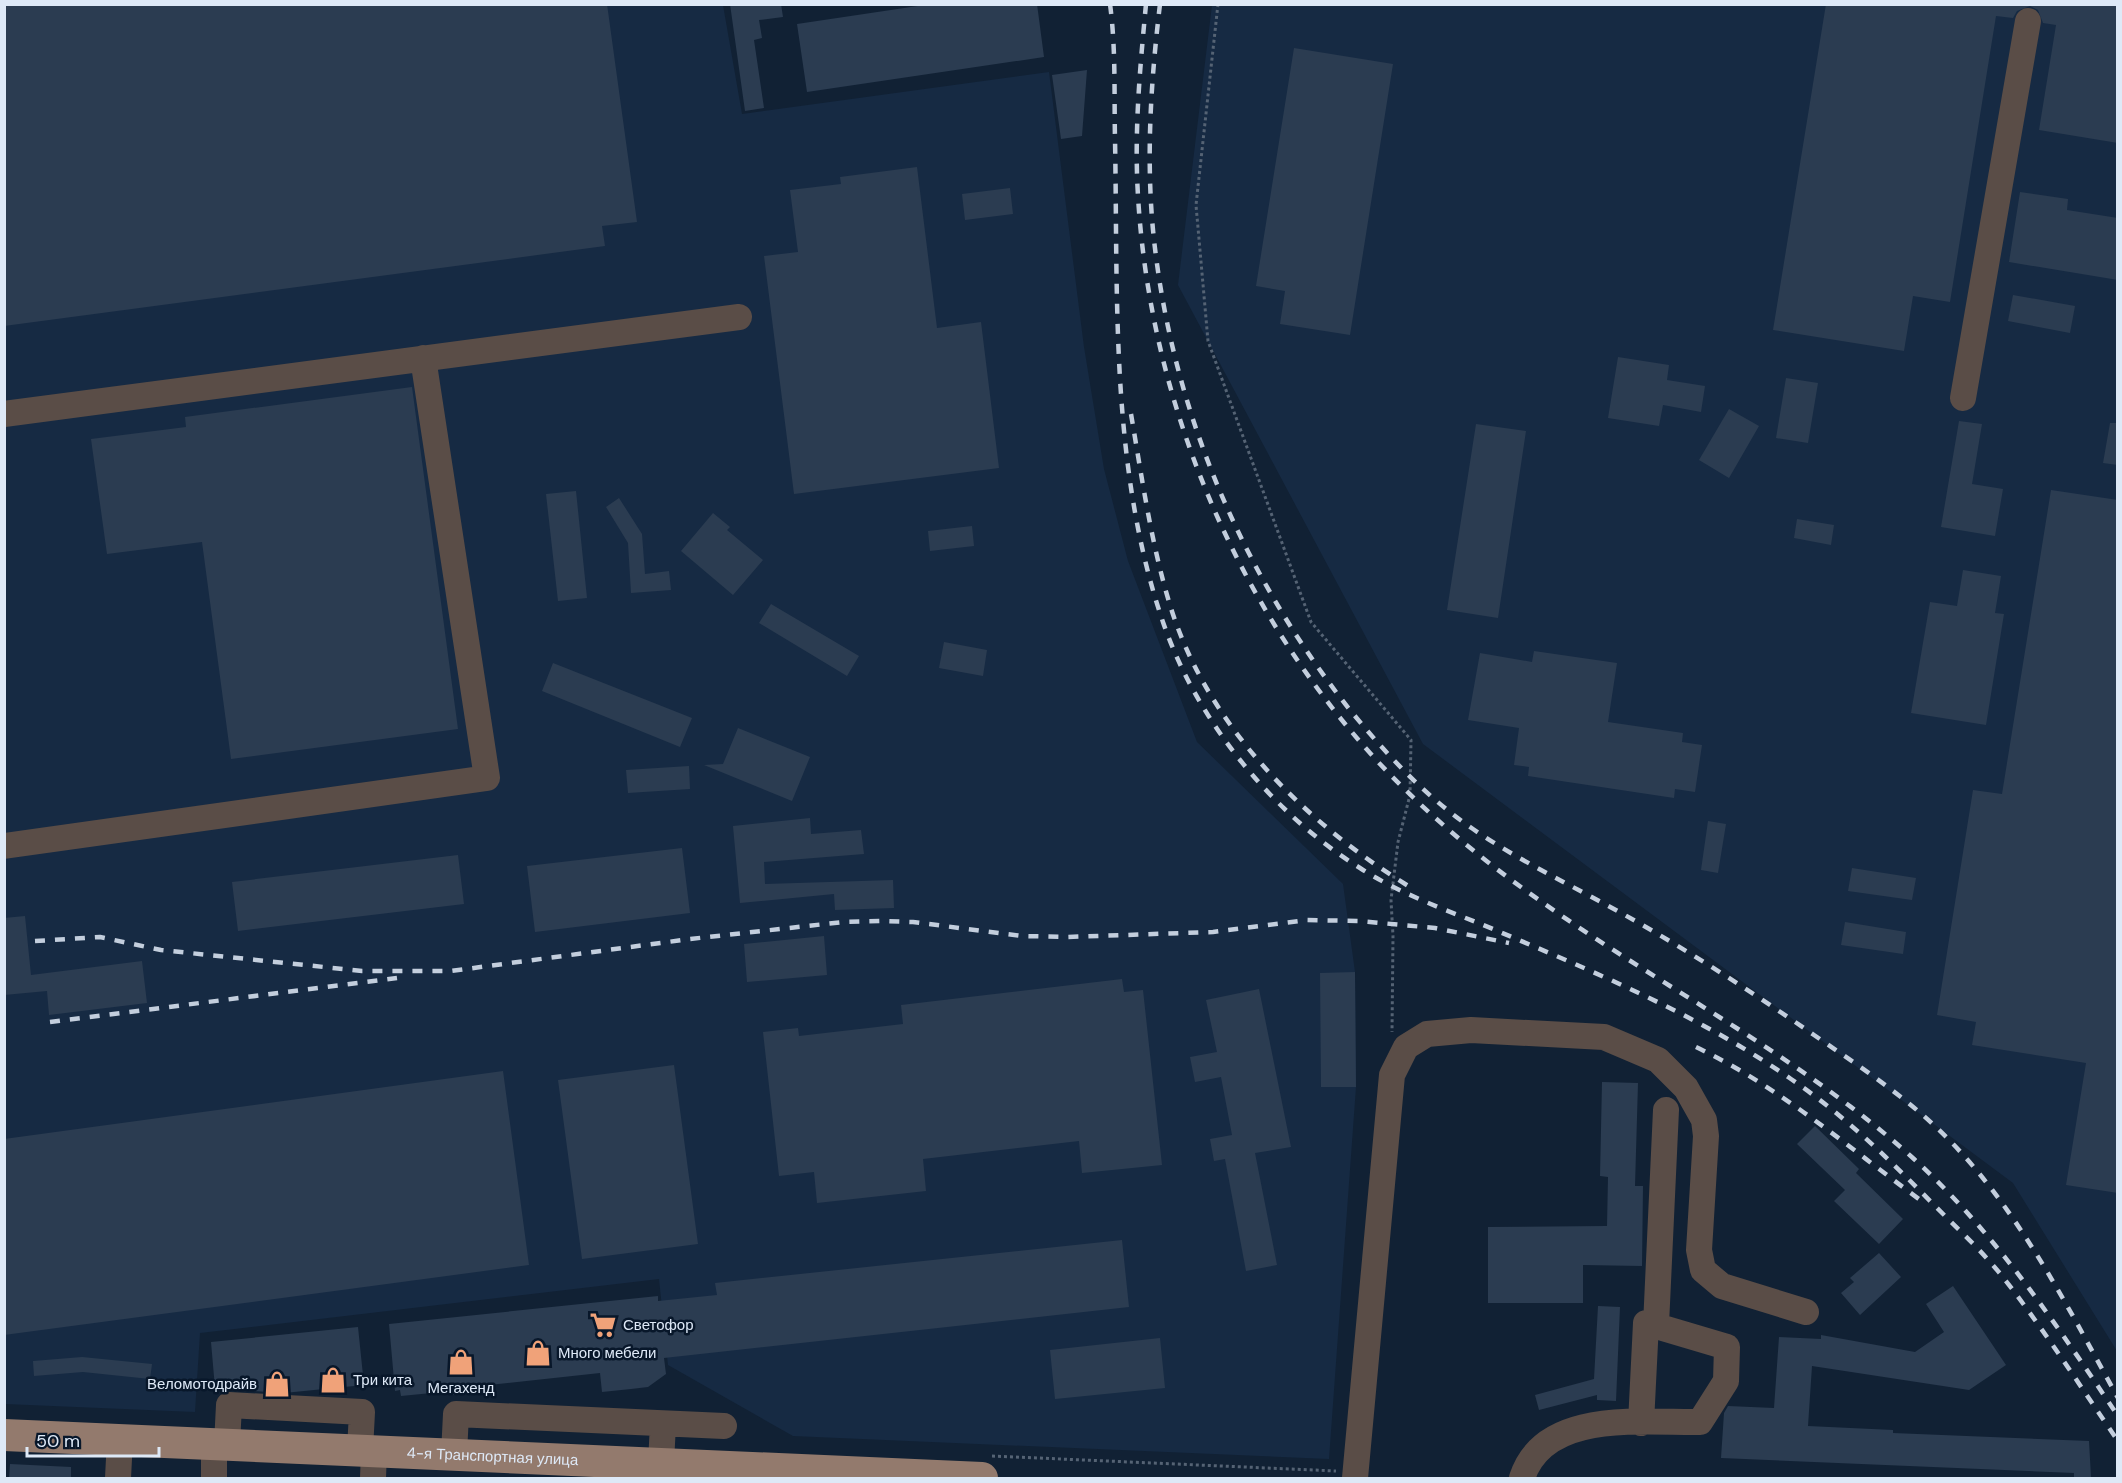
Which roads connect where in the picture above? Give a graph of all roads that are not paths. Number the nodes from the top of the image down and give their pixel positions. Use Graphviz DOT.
graph roads {
  1 [pos="2028,21"];
  2 [pos="739,316"];
  3 [pos="423,358"];
  4 [pos="1963,398"];
  5 [pos="4,414"];
  6 [pos="4,846"];
  7 [pos="1666,1110"];
  8 [pos="1806,1312"];
  9 [pos="1656,1325"];
  10 [pos="1641,1423"];
  11 [pos="663,1424"];
  12 [pos="724,1426"];
  13 [pos="4,1434"];
  14 [pos="120,1439"];
  15 [pos="221,1444"];
  16 [pos="454,1454"];
  17 [pos="369,1460"];
  18 [pos="661,1463"];
  19 [pos="985,1467"];
  20 [pos="793,1474"];
  21 [pos="1355,1475"];
  22 [pos="892,1476"];
  23 [pos="118,1479"];
  24 [pos="213,1479"];
  25 [pos="1522,1479"];
  1 -- 4 [label="street"];
  2 -- 3 [label="street"];
  3 -- 5 [label="street"];
  3 -- 6 [label="street"];
  7 -- 9 [label="street"];
  8 -- 21 [label="street"];
  9 -- 10 [label="street"];
  9 -- 10 [label="street"];
  10 -- 25 [label="street"];
  11 -- 12 [label="street"];
  11 -- 16 [label="street"];
  11 -- 18 [label="street"];
  13 -- 14 [label="main road, 4-я Транспортная улица"];
  14 -- 15 [label="main road, 4-я Транспортная улица"];
  14 -- 23 [label="street"];
  15 -- 17 [label="main road, 4-я Транспортная улица"];
  15 -- 24 [label="street"];
  16 -- 17 [label="main road, 4-я Транспортная улица"];
  16 -- 18 [label="main road, 4-я Транспортная улица"];
  18 -- 20 [label="main road, 4-я Транспортная улица"];
  19 -- 22 [label="main road, 4-я Транспортная улица"];
  20 -- 22 [label="main road, 4-я Транспортная улица"];
}
